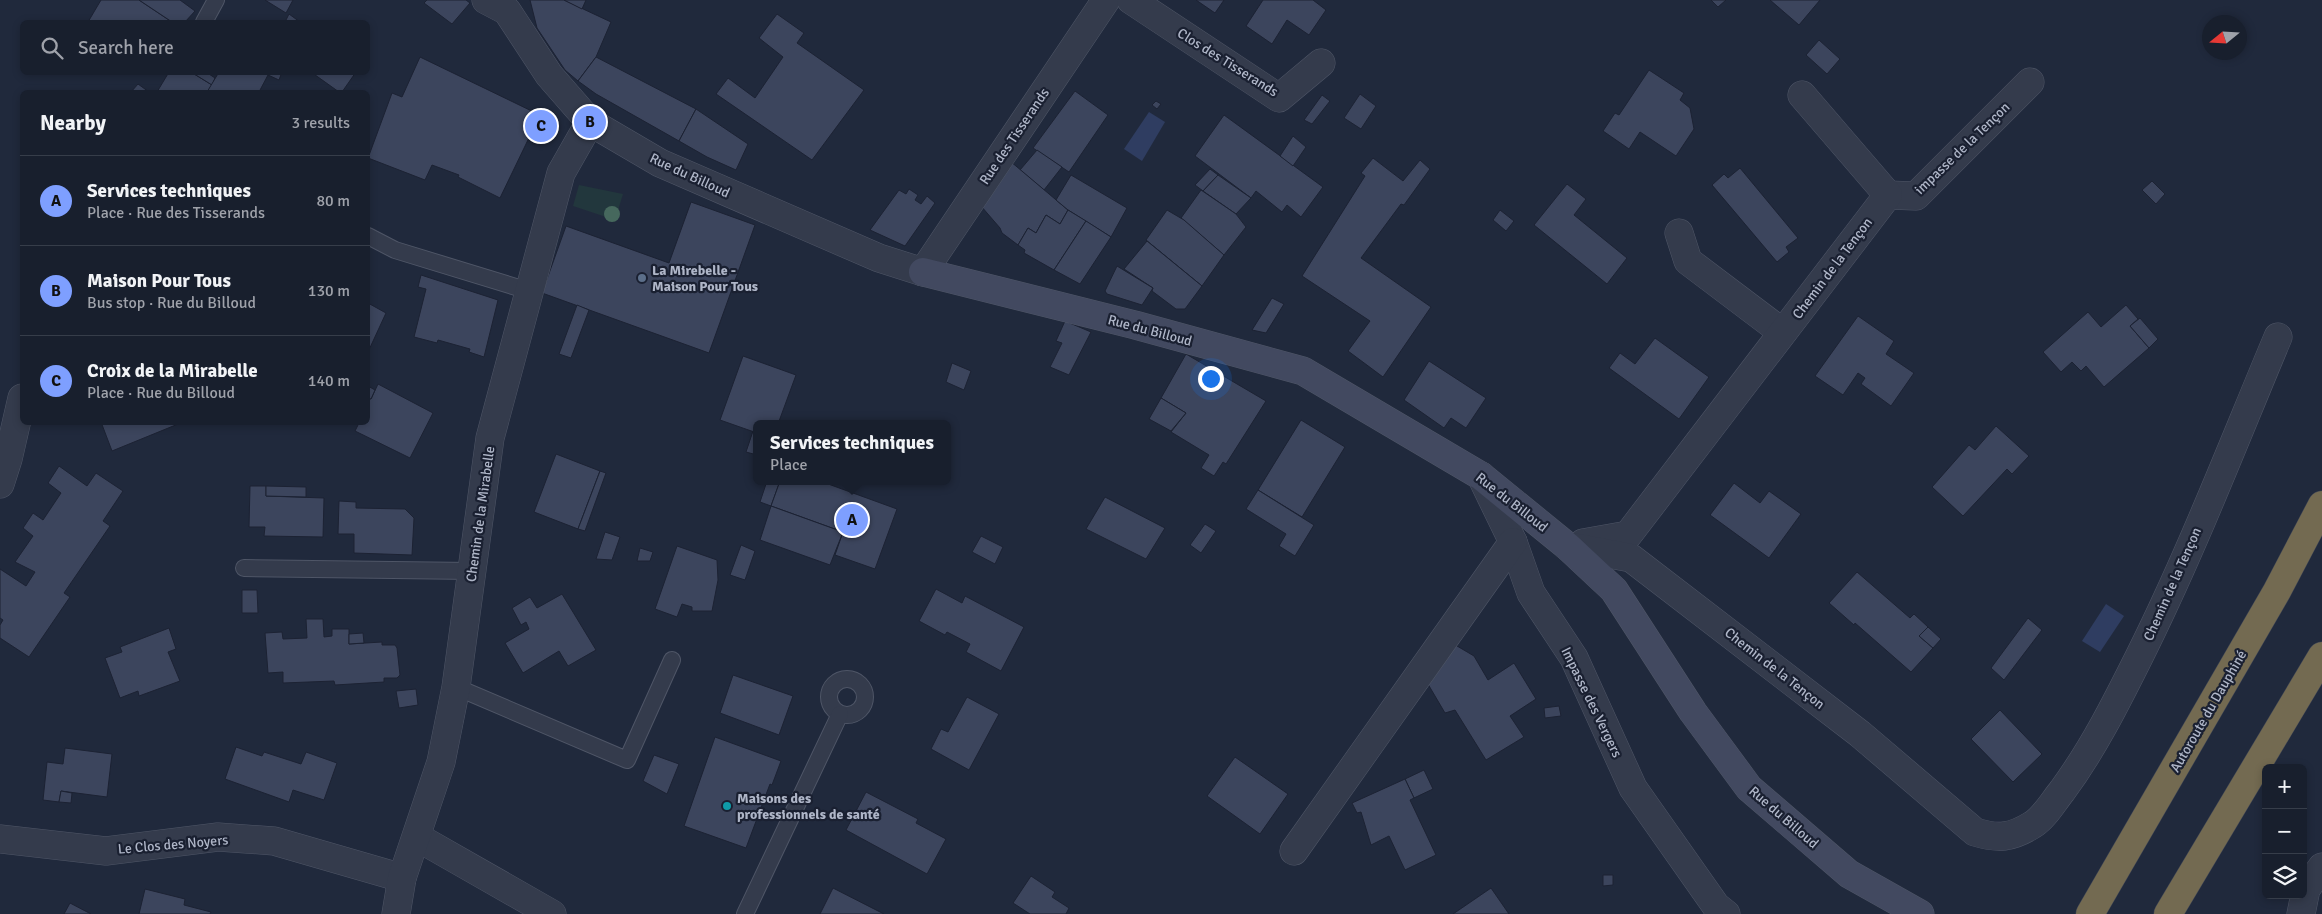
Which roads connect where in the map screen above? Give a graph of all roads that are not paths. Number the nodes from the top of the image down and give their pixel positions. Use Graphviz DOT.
graph roads {
  1 [pos="216,0"];
  2 [pos="1106,0"];
  3 [pos="1131,0"];
  4 [pos="501,4"];
  5 [pos="205,20"];
  6 [pos="1321,63"];
  7 [pos="2030,82"];
  8 [pos="1802,95"];
  9 [pos="590,122"];
  10 [pos="1888,194"];
  11 [pos="1679,234"];
  12 [pos="370,237"];
  13 [pos="923,272"];
  14 [pos="529,291"];
  15 [pos="1782,332"];
  16 [pos="2278,337"];
  17 [pos="20,406"];
  18 [pos="1481,476"];
  19 [pos="0,484"];
  20 [pos="2322,505"];
  21 [pos="1513,542"];
  22 [pos="1567,546"];
  23 [pos="244,568"];
  24 [pos="472,571"];
  25 [pos="2322,656"];
  26 [pos="672,660"];
  27 [pos="456,687"];
  28 [pos="840,714"];
  29 [pos="417,837"];
  30 [pos="0,839"];
  31 [pos="1294,851"];
  32 [pos="2322,867"];
  33 [pos="402,878"];
  34 [pos="396,914"];
  35 [pos="552,914"];
  36 [pos="745,914"];
  37 [pos="1726,914"];
  38 [pos="1920,914"];
  39 [pos="2090,914"];
  40 [pos="2168,914"];
  41 [pos="2301,914"];
  1 -- 5 [label="lane"];
  2 -- 13 [label="street, Rue des Tisserands"];
  3 -- 6 [label="street, Clos des Tisserands"];
  4 -- 9 [label="street, Rue du Billoud"];
  7 -- 10 [label="street, impasse de la Tençon"];
  8 -- 10 [label="street"];
  9 -- 13 [label="street, Rue du Billoud"];
  9 -- 14 [label="street, Chemin de la Mirabelle"];
  10 -- 15 [label="street, Chemin de la Tençon"];
  11 -- 15 [label="street"];
  12 -- 14 [label="lane"];
  13 -- 18 [label="street, Rue du Billoud"];
  14 -- 24 [label="street, Chemin de la Mirabelle"];
  15 -- 22 [label="street, Chemin de la Tençon"];
  16 -- 22 [label="street, Chemin de la Tençon"];
  17 -- 19 [label="street"];
  18 -- 21 [label="street, Impasse des Vergers"];
  18 -- 22 [label="street, Rue du Billoud"];
  20 -- 39 [label="highway, Autoroute du Dauphiné"];
  21 -- 31 [label="street"];
  21 -- 37 [label="street, Impasse des Vergers"];
  22 -- 38 [label="street, Rue du Billoud"];
  23 -- 24 [label="lane"];
  24 -- 27 [label="street, Chemin de la Mirabelle"];
  25 -- 40 [label="highway"];
  26 -- 27 [label="lane"];
  27 -- 29 [label="street, Chemin de la Mirabelle"];
  28 -- 36 [label="lane"];
  29 -- 33 [label="street, Chemin de la Mirabelle"];
  29 -- 35 [label="street"];
  30 -- 33 [label="street, Le Clos des Noyers"];
  32 -- 41 [label="street"];
  33 -- 34 [label="street, Chemin de la Mirabelle"];
}
